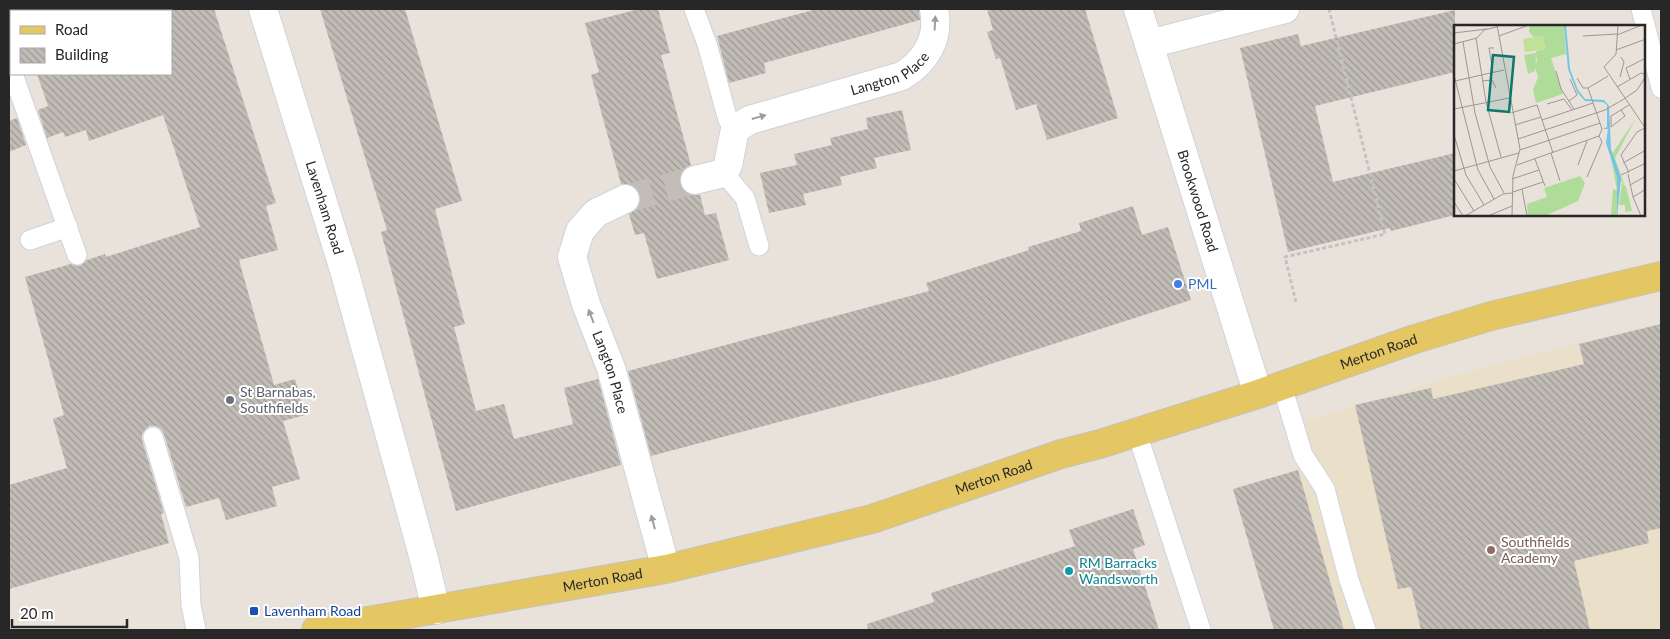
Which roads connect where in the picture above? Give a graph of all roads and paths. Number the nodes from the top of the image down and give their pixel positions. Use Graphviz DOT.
graph roads {
  1 [pos="263,9"];
  2 [pos="694,9"];
  3 [pos="934,9"];
  4 [pos="1138,9"];
  5 [pos="1285,9"];
  6 [pos="1329,9"];
  7 [pos="1641,9"];
  8 [pos="1149,44"];
  9 [pos="13,75"];
  10 [pos="1661,88"];
  11 [pos="735,129"];
  12 [pos="724,173"];
  13 [pos="695,180"];
  14 [pos="624,199"];
  15 [pos="68,227"];
  16 [pos="30,240"];
  17 [pos="759,246"];
  18 [pos="77,255"];
  19 [pos="1661,276"];
  20 [pos="1296,302"];
  21 [pos="1270,390"];
  22 [pos="1137,433"];
  23 [pos="153,437"];
  24 [pos="666,569"];
  25 [pos="436,610"];
  26 [pos="196,630"];
  27 [pos="316,630"];
  28 [pos="1201,630"];
  29 [pos="1366,630"];
  1 -- 25 [label="street, Lavenham Road"];
  2 -- 11 [label="lane"];
  11 -- 3 [label="street, Langton Place, one-way"];
  4 -- 8 [label="street, Brookwood Road"];
  5 -- 8 [label="street"];
  6 -- 20 [label="path"];
  7 -- 10 [label="lane"];
  8 -- 21 [label="street, Brookwood Road"];
  9 -- 15 [label="lane"];
  11 -- 12 [label="street"];
  12 -- 13 [label="street"];
  12 -- 17 [label="lane"];
  24 -- 14 [label="street, Langton Place, one-way"];
  15 -- 16 [label="lane"];
  15 -- 18 [label="lane"];
  19 -- 21 [label="main road, Merton Road"];
  21 -- 22 [label="main road, Merton Road"];
  21 -- 29 [label="lane"];
  22 -- 24 [label="main road, Merton Road"];
  22 -- 28 [label="lane"];
  23 -- 26 [label="lane"];
  24 -- 25 [label="main road, Merton Road"];
  25 -- 27 [label="main road, Merton Road"];
}
